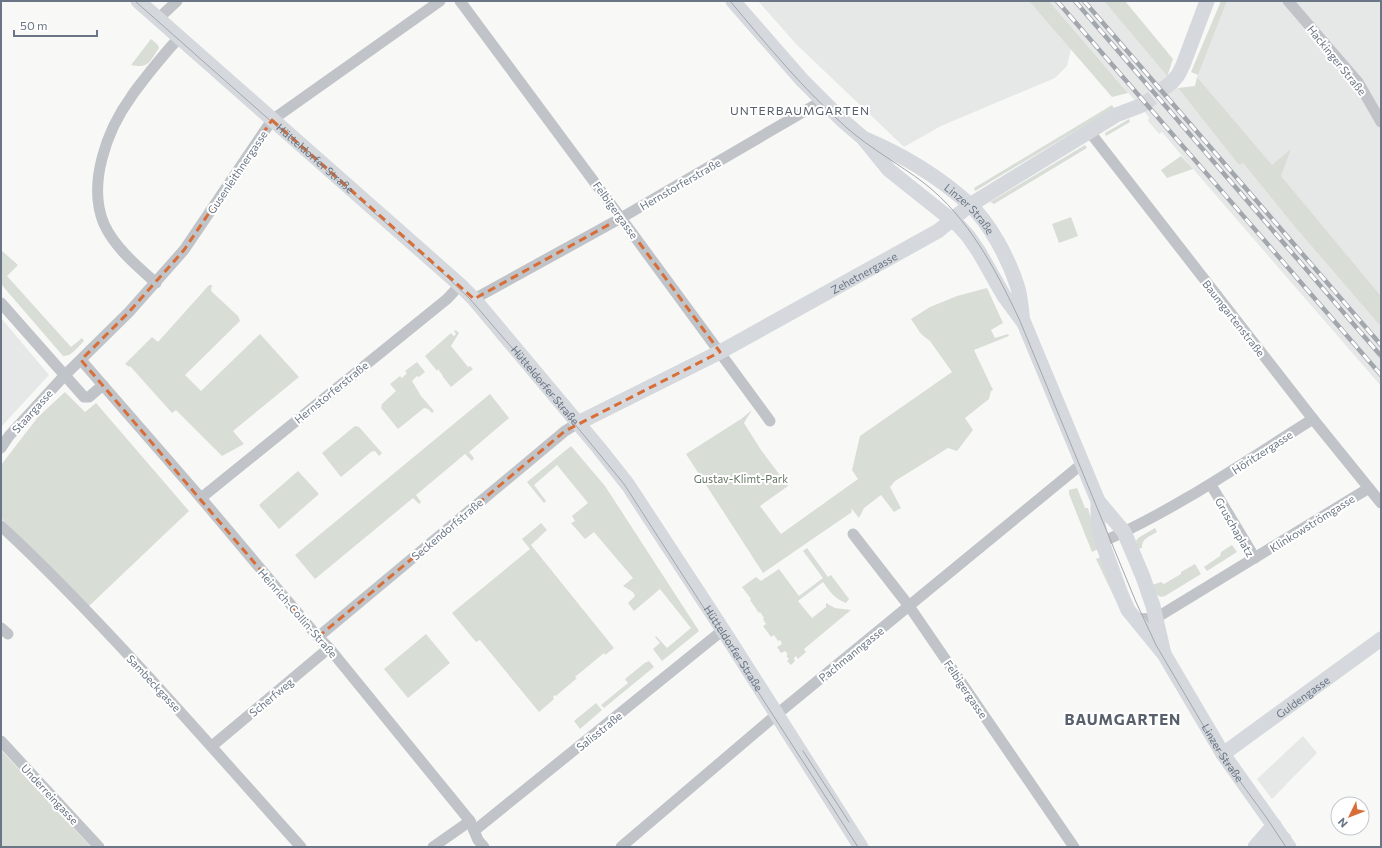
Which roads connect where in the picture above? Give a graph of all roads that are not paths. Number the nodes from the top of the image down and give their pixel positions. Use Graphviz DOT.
graph roads {
  1 [pos="138,1"];
  2 [pos="177,1"];
  3 [pos="440,1"];
  4 [pos="460,1"];
  5 [pos="734,1"];
  6 [pos="1207,1"];
  7 [pos="1288,1"];
  8 [pos="158,19"];
  9 [pos="179,38"];
  10 [pos="1172,82"];
  11 [pos="822,101"];
  12 [pos="1140,106"];
  13 [pos="272,120"];
  14 [pos="1381,122"];
  15 [pos="1089,131"];
  16 [pos="863,138"];
  17 [pos="970,204"];
  18 [pos="622,218"];
  19 [pos="951,220"];
  20 [pos="156,283"];
  21 [pos="460,285"];
  22 [pos="474,299"];
  23 [pos="1,303"];
  24 [pos="1024,323"];
  25 [pos="720,352"];
  26 [pos="81,360"];
  27 [pos="64,376"];
  28 [pos="103,385"];
  29 [pos="1313,419"];
  30 [pos="770,421"];
  31 [pos="578,423"];
  32 [pos="1,448"];
  33 [pos="1083,463"];
  34 [pos="1211,485"];
  35 [pos="1369,488"];
  36 [pos="201,498"];
  37 [pos="1098,501"];
  38 [pos="1381,503"];
  39 [pos="1,526"];
  40 [pos="1124,532"];
  41 [pos="853,534"];
  42 [pos="1102,542"];
  43 [pos="1255,558"];
  44 [pos="909,606"];
  45 [pos="1156,618"];
  46 [pos="1137,619"];
  47 [pos="723,630"];
  48 [pos="318,637"];
  49 [pos="1381,639"];
  50 [pos="329,648"];
  51 [pos="1164,654"];
  52 [pos="776,715"];
  53 [pos="1,741"];
  54 [pos="212,746"];
  55 [pos="1223,754"];
  56 [pos="1274,825"];
  57 [pos="472,826"];
  58 [pos="1287,843"];
  59 [pos="99,847"];
  60 [pos="301,847"];
  61 [pos="433,847"];
  62 [pos="484,847"];
  63 [pos="621,847"];
  64 [pos="861,847"];
  65 [pos="1074,847"];
  66 [pos="1255,847"];
  67 [pos="1271,847"];
  1 -- 8 [label="main road, Hütteldorfer Straße"];
  2 -- 8 [label="street"];
  3 -- 13 [label="street, Gusenleithnergasse"];
  4 -- 18 [label="street, Felbigergasse"];
  5 -- 11 [label="main road, Linzer Straße"];
  6 -- 10 [label="main road"];
  7 -- 14 [label="street, Hackinger Straße"];
  8 -- 9 [label="main road, Hütteldorfer Straße"];
  9 -- 13 [label="main road, Hütteldorfer Straße"];
  9 -- 20 [label="street"];
  11 -- 16 [label="main road, Linzer Straße"];
  11 -- 18 [label="street, Hernstorferstraße"];
  12 -- 15 [label="main road, Zehetnergasse"];
  13 -- 20 [label="street, Gusenleithnergasse"];
  13 -- 21 [label="main road, Hütteldorfer Straße"];
  15 -- 17 [label="main road, Zehetnergasse"];
  15 -- 29 [label="street, Baumgartenstraße"];
  16 -- 17 [label="main road, Linzer Straße"];
  16 -- 19 [label="main road, Linzer Straße"];
  17 -- 19 [label="main road, Zehetnergasse"];
  17 -- 24 [label="main road, Linzer Straße"];
  18 -- 22 [label="street, Hernstorferstraße"];
  18 -- 25 [label="street, Felbigergasse"];
  19 -- 24 [label="main road, Linzer Straße"];
  19 -- 25 [label="main road, Zehetnergasse"];
  20 -- 26 [label="street, Gusenleithnergasse"];
  21 -- 22 [label="main road, Hütteldorfer Straße"];
  21 -- 36 [label="street, Hernstorferstraße"];
  22 -- 31 [label="main road, Hütteldorfer Straße"];
  23 -- 27 [label="street"];
  24 -- 33 [label="main road, Linzer Straße"];
  25 -- 30 [label="street, Felbigergasse"];
  25 -- 31 [label="main road, Zehetnergasse"];
  26 -- 27 [label="street, Gusenleithnergasse"];
  26 -- 28 [label="street, Heinrich-Collin-Straße"];
  27 -- 28 [label="street"];
  27 -- 32 [label="street, Staargasse"];
  28 -- 36 [label="street, Heinrich-Collin-Straße"];
  29 -- 34 [label="street, Höritzergasse"];
  29 -- 35 [label="street, Baumgartenstraße"];
  31 -- 47 [label="main road, Hütteldorfer Straße"];
  31 -- 48 [label="street, Seckendorfstraße"];
  33 -- 37 [label="main road, Linzer Straße"];
  33 -- 44 [label="street, Pachmanngasse"];
  34 -- 40 [label="street, Gruschaplatz"];
  34 -- 43 [label="street, Gruschaplatz"];
  35 -- 38 [label="street, Baumgartenstraße"];
  35 -- 43 [label="street, Klinkowströmgasse"];
  36 -- 48 [label="street, Heinrich-Collin-Straße"];
  37 -- 40 [label="main road, Linzer Straße"];
  37 -- 42 [label="main road, Linzer Straße"];
  39 -- 54 [label="street, Sambeckgasse"];
  40 -- 42 [label="street, Gruschaplatz"];
  40 -- 45 [label="main road, Linzer Straße"];
  41 -- 44 [label="street, Felbigergasse"];
  42 -- 46 [label="main road, Linzer Straße"];
  43 -- 45 [label="street, Gruschaplatz"];
  44 -- 52 [label="street, Pachmanngasse"];
  44 -- 65 [label="street, Felbigergasse"];
  45 -- 46 [label="street, Gruschaplatz"];
  45 -- 51 [label="main road, Linzer Straße"];
  46 -- 51 [label="main road, Linzer Straße"];
  47 -- 52 [label="main road, Hütteldorfer Straße"];
  47 -- 57 [label="street, Salisstraße"];
  48 -- 50 [label="street, Heinrich-Collin-Straße"];
  49 -- 55 [label="main road, Guldengasse"];
  50 -- 54 [label="street, Scherfweg"];
  50 -- 57 [label="street, Heinrich-Collin-Straße"];
  51 -- 55 [label="main road, Linzer Straße"];
  52 -- 63 [label="street, Pachmanngasse"];
  52 -- 64 [label="main road, Hütteldorfer Straße"];
  53 -- 59 [label="street, Underreingasse"];
  54 -- 60 [label="street, Sambeckgasse"];
  55 -- 56 [label="main road, Linzer Straße"];
  56 -- 58 [label="main road, Linzer Straße"];
  56 -- 66 [label="main road"];
  57 -- 61 [label="street"];
  57 -- 62 [label="street, Heinrich-Collin-Straße"];
  58 -- 67 [label="main road"];
}
